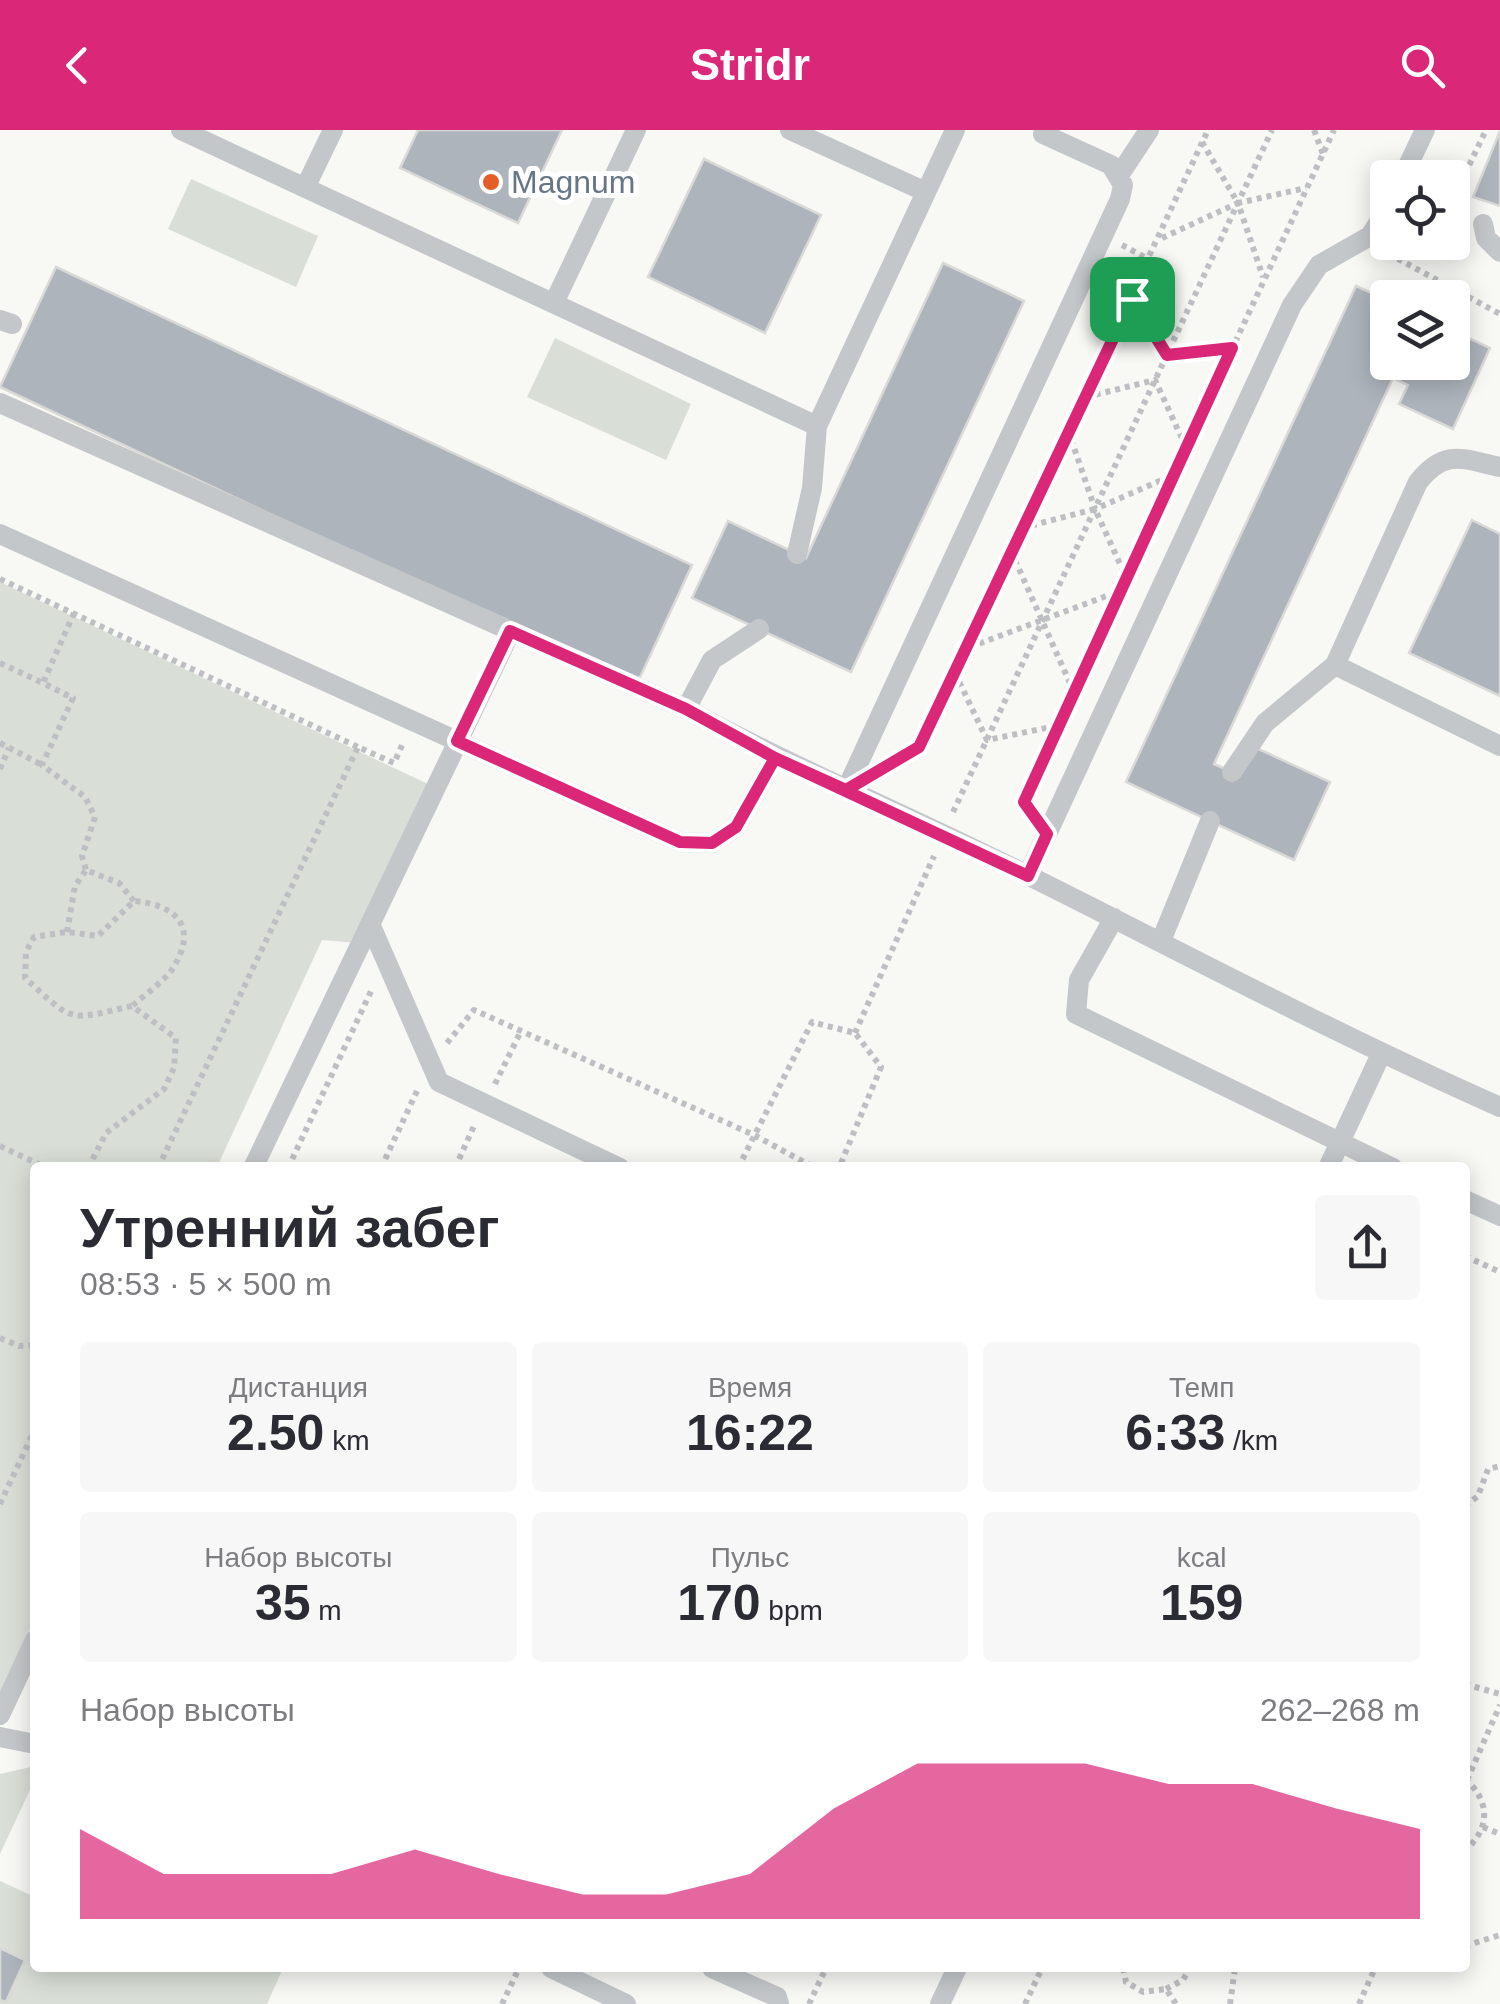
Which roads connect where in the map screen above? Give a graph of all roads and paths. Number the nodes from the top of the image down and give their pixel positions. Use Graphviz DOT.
graph roads {
  1 [pos="181,130"];
  2 [pos="333,130"];
  3 [pos="636,130"];
  4 [pos="790,130"];
  5 [pos="955,130"];
  6 [pos="1149,130"];
  7 [pos="1208,130"];
  8 [pos="1272,130"];
  9 [pos="1314,130"];
  10 [pos="1334,130"];
  11 [pos="1426,130"];
  12 [pos="1486,130"];
  13 [pos="1041,131"];
  14 [pos="1202,142"];
  15 [pos="1324,154"];
  16 [pos="1411,160"];
  17 [pos="1470,164"];
  18 [pos="1120,174"];
  19 [pos="305,188"];
  20 [pos="1307,188"];
  21 [pos="926,192"];
  22 [pos="1238,203"];
  23 [pos="1482,224"];
  24 [pos="1370,236"];
  25 [pos="1160,239"];
  26 [pos="1500,252"];
  27 [pos="1399,260"];
  28 [pos="1264,278"];
  29 [pos="1132,299"];
  30 [pos="554,303"];
  31 [pos="1500,314"];
  32 [pos="1232,348"];
  33 [pos="1167,355"];
  34 [pos="1155,380"];
  35 [pos="1085,397"];
  36 [pos="0,404"];
  37 [pos="818,426"];
  38 [pos="1068,430"];
  39 [pos="1186,446"];
  40 [pos="1500,467"];
  41 [pos="1172,475"];
  42 [pos="1094,509"];
  43 [pos="1022,528"];
  44 [pos="0,534"];
  45 [pos="1011,550"];
  46 [pos="797,554"];
  47 [pos="1125,576"];
  48 [pos="0,579"];
  49 [pos="1118,592"];
  50 [pos="74,613"];
  51 [pos="1043,622"];
  52 [pos="759,629"];
  53 [pos="510,631"];
  54 [pos="968,648"];
  55 [pos="0,663"];
  56 [pos="1335,665"];
  57 [pos="955,673"];
  58 [pos="44,683"];
  59 [pos="1073,691"];
  60 [pos="686,709"];
  61 [pos="414,722"];
  62 [pos="1057,726"];
  63 [pos="987,740"];
  64 [pos="457,741"];
  65 [pos="0,743"];
  66 [pos="1500,746"];
  67 [pos="358,747"];
  68 [pos="10,748"];
  69 [pos="775,758"];
  70 [pos="42,765"];
  71 [pos="0,770"];
  72 [pos="1232,772"];
  73 [pos="846,790"];
  74 [pos="1210,821"];
  75 [pos="944,833"];
  76 [pos="1047,834"];
  77 [pos="86,870"];
  78 [pos="1028,876"];
  79 [pos="134,902"];
  80 [pos="1114,918"];
  81 [pos="371,926"];
  82 [pos="67,932"];
  83 [pos="1161,941"];
  84 [pos="132,1006"];
  85 [pos="855,1033"];
  86 [pos="1380,1054"];
  87 [pos="430,1064"];
  88 [pos="1500,1107"];
  89 [pos="754,1135"];
  90 [pos="1339,1143"];
  91 [pos="0,1146"];
  92 [pos="34,1162"];
  93 [pos="91,1162"];
  94 [pos="161,1162"];
  95 [pos="257,1162"];
  96 [pos="384,1162"];
  97 [pos="607,1162"];
  98 [pos="741,1162"];
  99 [pos="805,1162"];
  100 [pos="841,1162"];
  101 [pos="1331,1162"];
  102 [pos="1380,1162"];
  103 [pos="1470,1202"];
  104 [pos="1500,1216"];
  105 [pos="1470,1258"];
  106 [pos="1500,1272"];
  107 [pos="0,1338"];
  108 [pos="30,1345"];
  109 [pos="30,1440"];
  110 [pos="1500,1466"];
  111 [pos="1470,1502"];
  112 [pos="0,1504"];
  113 [pos="30,1651"];
  114 [pos="1470,1685"];
  115 [pos="1500,1694"];
  116 [pos="1500,1706"];
  117 [pos="0,1715"];
  118 [pos="0,1737"];
  119 [pos="30,1743"];
  120 [pos="1470,1770"];
  121 [pos="1470,1785"];
  122 [pos="1484,1826"];
  123 [pos="1500,1834"];
  124 [pos="1470,1844"];
  125 [pos="1500,1935"];
  126 [pos="1470,1944"];
  127 [pos="517,1972"];
  128 [pos="559,1972"];
  129 [pos="721,1972"];
  130 [pos="824,1972"];
  131 [pos="955,1972"];
  132 [pos="1040,1972"];
  133 [pos="1125,1972"];
  134 [pos="1188,1972"];
  135 [pos="1234,1972"];
  136 [pos="1373,1972"];
  137 [pos="1166,1989"];
  138 [pos="502,2004"];
  139 [pos="626,2004"];
  140 [pos="779,2004"];
  141 [pos="810,2004"];
  142 [pos="940,2004"];
  143 [pos="1025,2004"];
  144 [pos="1176,2004"];
  145 [pos="1230,2004"];
  146 [pos="1358,2004"];
  1 -- 19 [label="lane"];
  2 -- 19 [label="lane"];
  3 -- 30 [label="lane"];
  4 -- 21 [label="lane"];
  5 -- 21 [label="lane"];
  6 -- 18 [label="lane"];
  7 -- 14 [label="path"];
  8 -- 22 [label="path"];
  9 -- 15 [label="path"];
  10 -- 15 [label="path"];
  11 -- 16 [label="lane"];
  12 -- 17 [label="path"];
  13 -- 18 [label="lane"];
  14 -- 22 [label="path"];
  14 -- 25 [label="path"];
  15 -- 20 [label="path"];
  18 -- 73 [label="lane"];
  19 -- 30 [label="lane"];
  20 -- 22 [label="path"];
  20 -- 28 [label="path"];
  21 -- 37 [label="lane"];
  22 -- 25 [label="path"];
  22 -- 28 [label="path"];
  22 -- 33 [label="path"];
  23 -- 26 [label="lane"];
  24 -- 76 [label="lane"];
  25 -- 29 [label="path"];
  27 -- 31 [label="path"];
  28 -- 32 [label="path"];
  29 -- 33 [label="path"];
  29 -- 35 [label="path"];
  30 -- 37 [label="lane"];
  32 -- 33 [label="path"];
  32 -- 39 [label="path"];
  33 -- 34 [label="path"];
  34 -- 35 [label="path"];
  34 -- 39 [label="path"];
  34 -- 42 [label="path"];
  35 -- 38 [label="path"];
  36 -- 53 [label="lane"];
  37 -- 46 [label="lane"];
  38 -- 42 [label="path"];
  38 -- 43 [label="path"];
  39 -- 41 [label="path"];
  40 -- 56 [label="lane"];
  41 -- 42 [label="path"];
  41 -- 47 [label="path"];
  42 -- 43 [label="path"];
  42 -- 47 [label="path"];
  42 -- 51 [label="path"];
  43 -- 45 [label="path"];
  44 -- 61 [label="lane"];
  45 -- 51 [label="path"];
  45 -- 54 [label="path"];
  47 -- 49 [label="path"];
  48 -- 50 [label="path"];
  49 -- 51 [label="path"];
  49 -- 59 [label="path"];
  50 -- 58 [label="path"];
  50 -- 67 [label="path"];
  51 -- 54 [label="path"];
  51 -- 59 [label="path"];
  51 -- 63 [label="path"];
  52 -- 60 [label="lane"];
  53 -- 60 [label="lane"];
  53 -- 64 [label="lane"];
  54 -- 57 [label="path"];
  55 -- 58 [label="path"];
  56 -- 66 [label="lane"];
  56 -- 72 [label="lane"];
  57 -- 63 [label="path"];
  57 -- 73 [label="path"];
  58 -- 70 [label="path"];
  59 -- 62 [label="path"];
  60 -- 69 [label="lane"];
  61 -- 64 [label="lane"];
  61 -- 67 [label="path"];
  62 -- 63 [label="path"];
  62 -- 76 [label="path"];
  63 -- 75 [label="path"];
  64 -- 69 [label="lane"];
  64 -- 81 [label="lane"];
  65 -- 68 [label="path"];
  67 -- 94 [label="path"];
  68 -- 70 [label="path"];
  68 -- 71 [label="path"];
  69 -- 73 [label="lane"];
  70 -- 77 [label="path"];
  73 -- 75 [label="lane"];
  74 -- 83 [label="lane"];
  75 -- 78 [label="lane"];
  75 -- 85 [label="path"];
  76 -- 78 [label="lane"];
  77 -- 79 [label="path"];
  77 -- 82 [label="path"];
  78 -- 80 [label="lane"];
  79 -- 82 [label="path"];
  79 -- 84 [label="path"];
  80 -- 83 [label="lane"];
  80 -- 90 [label="lane"];
  81 -- 87 [label="lane"];
  81 -- 95 [label="lane"];
  82 -- 84 [label="path"];
  83 -- 86 [label="lane"];
  84 -- 93 [label="path"];
  85 -- 89 [label="path"];
  85 -- 100 [label="path"];
  86 -- 88 [label="lane"];
  86 -- 90 [label="lane"];
  87 -- 89 [label="path"];
  87 -- 96 [label="path"];
  87 -- 97 [label="lane"];
  89 -- 98 [label="path"];
  89 -- 99 [label="path"];
  90 -- 101 [label="lane"];
  90 -- 102 [label="lane"];
  91 -- 92 [label="path"];
  103 -- 104 [label="lane"];
  105 -- 106 [label="path"];
  107 -- 108 [label="path"];
  109 -- 112 [label="path"];
  110 -- 111 [label="path"];
  113 -- 117 [label="lane"];
  114 -- 115 [label="path"];
  116 -- 120 [label="path"];
  118 -- 119 [label="lane"];
  121 -- 122 [label="path"];
  122 -- 123 [label="path"];
  122 -- 124 [label="path"];
  125 -- 126 [label="path"];
  127 -- 138 [label="path"];
  128 -- 139 [label="lane"];
  129 -- 140 [label="lane"];
  130 -- 141 [label="path"];
  131 -- 142 [label="lane"];
  132 -- 143 [label="path"];
  133 -- 137 [label="path"];
  134 -- 137 [label="path"];
  135 -- 145 [label="path"];
  136 -- 146 [label="path"];
  137 -- 144 [label="path"];
}
